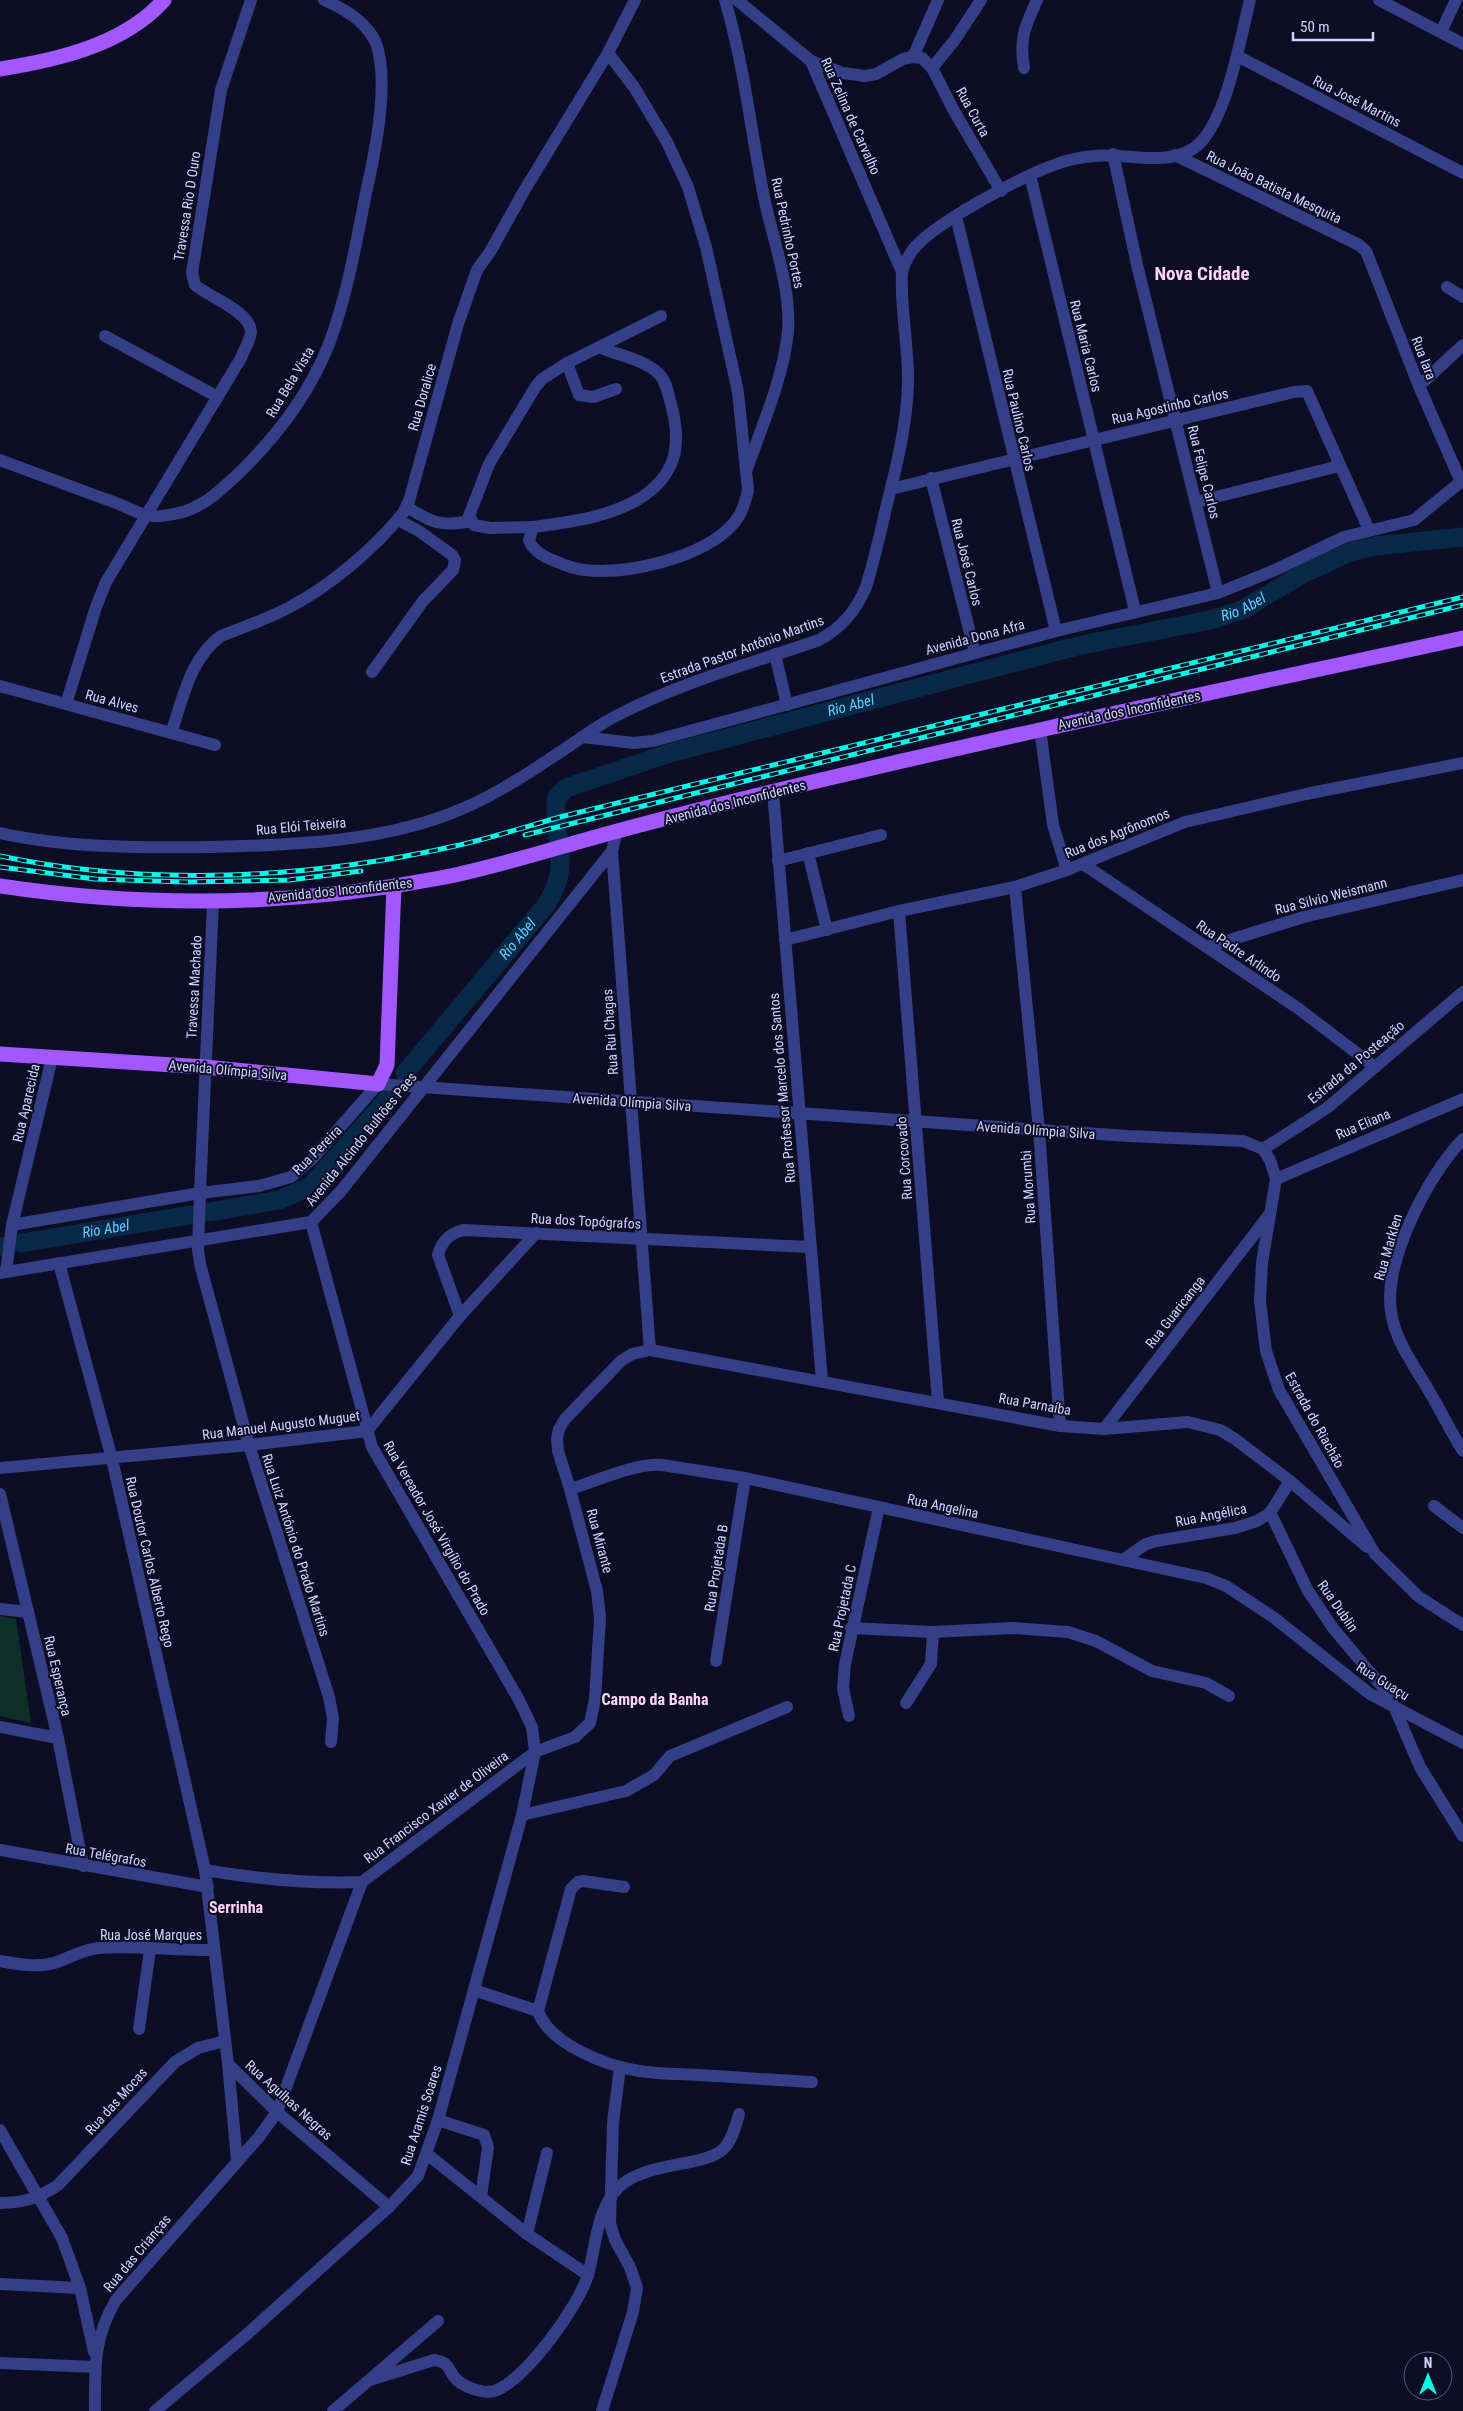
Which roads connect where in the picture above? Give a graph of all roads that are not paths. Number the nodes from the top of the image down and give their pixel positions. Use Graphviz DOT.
graph roads {
  1 [pos="164,0"];
  2 [pos="251,0"];
  3 [pos="324,0"];
  4 [pos="635,0"];
  5 [pos="725,0"];
  6 [pos="737,0"];
  7 [pos="938,0"];
  8 [pos="981,0"];
  9 [pos="1037,0"];
  10 [pos="1250,0"];
  11 [pos="1379,0"];
  12 [pos="1456,0"];
  13 [pos="1441,32"];
  14 [pos="1463,44"];
  15 [pos="608,53"];
  16 [pos="913,56"];
  17 [pos="1237,56"];
  18 [pos="811,61"];
  19 [pos="932,68"];
  20 [pos="1024,68"];
  21 [pos="0,70"];
  22 [pos="1113,154"];
  23 [pos="1175,156"];
  24 [pos="1463,173"];
  25 [pos="1030,175"];
  26 [pos="1001,191"];
  27 [pos="956,216"];
  28 [pos="1359,245"];
  29 [pos="902,272"];
  30 [pos="1447,287"];
  31 [pos="1463,297"];
  32 [pos="661,316"];
  33 [pos="105,336"];
  34 [pos="1463,346"];
  35 [pos="599,347"];
  36 [pos="568,363"];
  37 [pos="1419,386"];
  38 [pos="616,389"];
  39 [pos="218,397"];
  40 [pos="1175,420"];
  41 [pos="1094,439"];
  42 [pos="1013,458"];
  43 [pos="0,460"];
  44 [pos="1339,466"];
  45 [pos="747,469"];
  46 [pos="931,478"];
  47 [pos="1462,481"];
  48 [pos="891,489"];
  49 [pos="1196,502"];
  50 [pos="407,507"];
  51 [pos="147,515"];
  52 [pos="398,520"];
  53 [pos="471,521"];
  54 [pos="533,527"];
  55 [pos="1369,530"];
  56 [pos="1218,593"];
  57 [pos="1135,612"];
  58 [pos="1056,630"];
  59 [pos="1463,638"];
  60 [pos="975,653"];
  61 [pos="775,654"];
  62 [pos="372,672"];
  63 [pos="0,686"];
  64 [pos="66,704"];
  65 [pos="787,705"];
  66 [pos="1040,730"];
  67 [pos="171,733"];
  68 [pos="582,737"];
  69 [pos="215,745"];
  70 [pos="1463,763"];
  71 [pos="773,792"];
  72 [pos="617,831"];
  73 [pos="0,833"];
  74 [pos="881,835"];
  75 [pos="612,851"];
  76 [pos="808,853"];
  77 [pos="778,860"];
  78 [pos="1083,864"];
  79 [pos="1067,870"];
  80 [pos="1463,880"];
  81 [pos="0,886"];
  82 [pos="394,886"];
  83 [pos="1015,887"];
  84 [pos="213,902"];
  85 [pos="899,911"];
  86 [pos="827,930"];
  87 [pos="785,940"];
  88 [pos="1207,947"];
  89 [pos="1463,992"];
  90 [pos="0,1054"];
  91 [pos="52,1058"];
  92 [pos="205,1067"];
  93 [pos="1374,1067"];
  94 [pos="383,1084"];
  95 [pos="416,1087"];
  96 [pos="1463,1098"];
  97 [pos="630,1102"];
  98 [pos="800,1114"];
  99 [pos="916,1122"];
  100 [pos="1039,1130"];
  101 [pos="1463,1139"];
  102 [pos="1263,1149"];
  103 [pos="1276,1180"];
  104 [pos="200,1197"];
  105 [pos="1270,1214"];
  106 [pos="311,1222"];
  107 [pos="200,1227"];
  108 [pos="12,1229"];
  109 [pos="536,1233"];
  110 [pos="198,1240"];
  111 [pos="642,1240"];
  112 [pos="809,1247"];
  113 [pos="59,1263"];
  114 [pos="4,1269"];
  115 [pos="460,1316"];
  116 [pos="650,1350"];
  117 [pos="822,1381"];
  118 [pos="938,1402"];
  119 [pos="1060,1426"];
  120 [pos="1104,1429"];
  121 [pos="367,1431"];
  122 [pos="249,1445"];
  123 [pos="1463,1451"];
  124 [pos="112,1459"];
  125 [pos="0,1468"];
  126 [pos="745,1478"];
  127 [pos="1290,1481"];
  128 [pos="570,1489"];
  129 [pos="0,1494"];
  130 [pos="1434,1506"];
  131 [pos="879,1507"];
  132 [pos="1270,1512"];
  133 [pos="1463,1528"];
  134 [pos="1374,1554"];
  135 [pos="1123,1560"];
  136 [pos="0,1609"];
  137 [pos="28,1612"];
  138 [pos="1463,1625"];
  139 [pos="851,1628"];
  140 [pos="933,1632"];
  141 [pos="1295,1634"];
  142 [pos="716,1661"];
  143 [pos="1229,1696"];
  144 [pos="906,1703"];
  145 [pos="787,1707"];
  146 [pos="1396,1709"];
  147 [pos="849,1716"];
  148 [pos="0,1728"];
  149 [pos="58,1738"];
  150 [pos="331,1742"];
  151 [pos="1463,1743"];
  152 [pos="535,1752"];
  153 [pos="522,1815"];
  154 [pos="1463,1836"];
  155 [pos="0,1850"];
  156 [pos="83,1866"];
  157 [pos="205,1870"];
  158 [pos="362,1882"];
  159 [pos="208,1887"];
  160 [pos="624,1887"];
  161 [pos="150,1950"];
  162 [pos="214,1950"];
  163 [pos="0,1961"];
  164 [pos="474,1990"];
  165 [pos="538,2011"];
  166 [pos="139,2028"];
  167 [pos="225,2042"];
  168 [pos="228,2064"];
  169 [pos="620,2067"];
  170 [pos="812,2082"];
  171 [pos="277,2112"];
  172 [pos="739,2114"];
  173 [pos="438,2120"];
  174 [pos="0,2130"];
  175 [pos="548,2153"];
  176 [pos="427,2154"];
  177 [pos="237,2160"];
  178 [pos="610,2196"];
  179 [pos="40,2197"];
  180 [pos="481,2197"];
  181 [pos="0,2203"];
  182 [pos="389,2207"];
  183 [pos="527,2234"];
  184 [pos="588,2275"];
  185 [pos="0,2284"];
  186 [pos="80,2288"];
  187 [pos="438,2321"];
  188 [pos="95,2362"];
  189 [pos="0,2363"];
  190 [pos="370,2380"];
  191 [pos="95,2411"];
  192 [pos="155,2411"];
  193 [pos="334,2411"];
  194 [pos="602,2411"];
  1 -- 21 [label="main road"];
  2 -- 39 [label="street, Travessa Rio D Ouro"];
  3 -- 51 [label="street, Rua Bela Vista"];
  4 -- 15 [label="street, Rua Doralice"];
  5 -- 45 [label="street, Rua Pedrinho Portes"];
  6 -- 18 [label="street, Rua Zelina de Carvalho"];
  7 -- 16 [label="street"];
  8 -- 19 [label="street"];
  9 -- 20 [label="street"];
  10 -- 17 [label="street, Estrada Pastor Antônio Martins"];
  11 -- 13 [label="street"];
  12 -- 13 [label="street"];
  13 -- 14 [label="street"];
  15 -- 45 [label="street"];
  15 -- 50 [label="street, Rua Doralice"];
  16 -- 18 [label="street"];
  16 -- 19 [label="street"];
  17 -- 23 [label="street, Estrada Pastor Antônio Martins"];
  17 -- 24 [label="street, Rua José Martins"];
  18 -- 29 [label="street, Rua Zelina de Carvalho"];
  19 -- 26 [label="street, Rua Curta"];
  22 -- 23 [label="street, Estrada Pastor Antônio Martins"];
  22 -- 25 [label="street, Estrada Pastor Antônio Martins"];
  22 -- 40 [label="street, Rua Felipe Carlos"];
  23 -- 28 [label="street, Rua João Batista Mesquita"];
  25 -- 26 [label="street, Estrada Pastor Antônio Martins"];
  25 -- 41 [label="street, Rua Maria Carlos"];
  26 -- 27 [label="street, Estrada Pastor Antônio Martins"];
  27 -- 29 [label="street, Estrada Pastor Antônio Martins"];
  27 -- 42 [label="street, Rua Paulino Carlos"];
  28 -- 37 [label="street, Rua Iara"];
  29 -- 48 [label="street, Estrada Pastor Antônio Martins"];
  30 -- 31 [label="street"];
  32 -- 35 [label="street"];
  33 -- 39 [label="street"];
  34 -- 37 [label="street"];
  35 -- 36 [label="street"];
  35 -- 54 [label="street"];
  36 -- 38 [label="street"];
  36 -- 53 [label="street"];
  37 -- 47 [label="street, Rua Iara"];
  39 -- 51 [label="street, Travessa Rio D Ouro"];
  40 -- 41 [label="street, Rua Agostinho Carlos"];
  40 -- 44 [label="street, Rua Agostinho Carlos"];
  40 -- 49 [label="street, Rua Felipe Carlos"];
  41 -- 42 [label="street, Rua Agostinho Carlos"];
  41 -- 57 [label="street, Rua Maria Carlos"];
  42 -- 46 [label="street, Rua Agostinho Carlos"];
  42 -- 58 [label="street, Rua Paulino Carlos"];
  43 -- 51 [label="street, Rua Bela Vista"];
  44 -- 49 [label="street"];
  44 -- 55 [label="street, Rua Agostinho Carlos"];
  45 -- 54 [label="street"];
  46 -- 48 [label="street, Rua Agostinho Carlos"];
  46 -- 60 [label="street, Rua José Carlos"];
  47 -- 55 [label="street, Avenida Dona Afra"];
  48 -- 61 [label="street, Estrada Pastor Antônio Martins"];
  49 -- 56 [label="street, Rua Felipe Carlos"];
  50 -- 52 [label="street, Rua Doralice"];
  50 -- 53 [label="street"];
  51 -- 64 [label="street, Travessa Rio D Ouro"];
  52 -- 62 [label="street"];
  52 -- 67 [label="street, Rua Doralice"];
  53 -- 54 [label="street"];
  55 -- 56 [label="street, Avenida Dona Afra"];
  56 -- 57 [label="street, Avenida Dona Afra"];
  57 -- 58 [label="street, Avenida Dona Afra"];
  58 -- 60 [label="street, Avenida Dona Afra"];
  59 -- 66 [label="main road, Avenida dos Inconfidentes"];
  60 -- 65 [label="street, Avenida Dona Afra"];
  61 -- 65 [label="street"];
  61 -- 68 [label="street, Estrada Pastor Antônio Martins"];
  63 -- 64 [label="street, Rua Alves"];
  64 -- 67 [label="street, Rua Alves"];
  65 -- 68 [label="street, Avenida Dona Afra"];
  66 -- 71 [label="main road, Avenida dos Inconfidentes"];
  66 -- 79 [label="street"];
  67 -- 69 [label="street, Rua Alves"];
  68 -- 73 [label="street, Rua Elói Teixeira"];
  70 -- 78 [label="street, Rua dos Agrônomos"];
  71 -- 72 [label="main road, Avenida dos Inconfidentes"];
  71 -- 77 [label="street, Rua Professor Marcelo dos Santos"];
  72 -- 75 [label="street, Rua Rui Chagas"];
  72 -- 82 [label="main road, Avenida dos Inconfidentes"];
  74 -- 76 [label="street"];
  75 -- 95 [label="street, Avenida Alcindo Bulhões Paes"];
  75 -- 97 [label="street, Rua Rui Chagas"];
  76 -- 77 [label="street"];
  76 -- 86 [label="street"];
  77 -- 87 [label="street, Rua Professor Marcelo dos Santos"];
  78 -- 79 [label="street, Rua dos Agrônomos"];
  78 -- 88 [label="street, Rua Padre Arlindo"];
  79 -- 83 [label="street, Rua dos Agrônomos"];
  80 -- 88 [label="street, Rua Silvio Weismann"];
  81 -- 84 [label="main road, Avenida dos Inconfidentes"];
  82 -- 84 [label="main road, Avenida dos Inconfidentes"];
  82 -- 94 [label="main road, Rua Pereira"];
  83 -- 85 [label="street, Rua dos Agrônomos"];
  83 -- 100 [label="street, Rua Morumbi"];
  84 -- 92 [label="street, Travessa Machado"];
  85 -- 86 [label="street, Rua dos Agrônomos"];
  85 -- 99 [label="street, Rua Corcovado"];
  86 -- 87 [label="street, Rua dos Agrônomos"];
  87 -- 98 [label="street, Rua Professor Marcelo dos Santos"];
  88 -- 93 [label="street, Rua Padre Arlindo"];
  89 -- 93 [label="street, Estrada da Posteação"];
  90 -- 91 [label="main road, Avenida Olímpia Silva"];
  91 -- 92 [label="main road, Avenida Olímpia Silva"];
  91 -- 108 [label="street, Rua Aparecida"];
  92 -- 94 [label="main road, Avenida Olímpia Silva"];
  92 -- 104 [label="street, Travessa Machado"];
  93 -- 102 [label="street, Estrada da Posteação"];
  94 -- 95 [label="street, Avenida Olímpia Silva"];
  94 -- 104 [label="street, Rua Pereira"];
  95 -- 97 [label="street, Avenida Olímpia Silva"];
  95 -- 106 [label="street, Avenida Alcindo Bulhões Paes"];
  96 -- 103 [label="street, Rua Eliana"];
  97 -- 98 [label="street, Avenida Olímpia Silva"];
  97 -- 111 [label="street, Rua Rui Chagas"];
  98 -- 99 [label="street, Avenida Olímpia Silva"];
  98 -- 112 [label="street, Rua Professor Marcelo dos Santos"];
  99 -- 100 [label="street, Avenida Olímpia Silva"];
  99 -- 118 [label="street, Rua Corcovado"];
  100 -- 102 [label="street, Avenida Olímpia Silva"];
  100 -- 119 [label="street, Rua Morumbi"];
  101 -- 123 [label="street, Rua Marklen"];
  102 -- 103 [label="street, Estrada do Riachão"];
  103 -- 105 [label="street, Estrada do Riachão"];
  104 -- 107 [label="street, Travessa Machado"];
  104 -- 108 [label="street, Rua Pereira"];
  105 -- 120 [label="street, Rua Guaricanga"];
  105 -- 134 [label="street, Estrada do Riachão"];
  106 -- 110 [label="street, Avenida Alcindo Bulhões Paes"];
  106 -- 121 [label="street, Rua Vereador José Virgílio do Prado"];
  107 -- 110 [label="street, Rua Luiz Antônio do Prado Martins"];
  108 -- 114 [label="street, Rua Aparecida"];
  109 -- 111 [label="street, Rua dos Topógrafos"];
  109 -- 115 [label="street, Rua Manuel Augusto Muguet"];
  109 -- 115 [label="street, Rua dos Topógrafos"];
  110 -- 113 [label="street, Avenida Alcindo Bulhões Paes"];
  110 -- 122 [label="street, Rua Luiz Antônio do Prado Martins"];
  111 -- 112 [label="street, Rua dos Topógrafos"];
  111 -- 116 [label="street, Rua Rui Chagas"];
  112 -- 117 [label="street, Rua Professor Marcelo dos Santos"];
  113 -- 114 [label="street, Avenida Alcindo Bulhões Paes"];
  113 -- 124 [label="street, Rua Doutor Carlos Alberto Rego"];
  115 -- 121 [label="street, Rua Manuel Augusto Muguet"];
  116 -- 117 [label="street, Rua Parnaíba"];
  116 -- 128 [label="street, Rua Mirante"];
  117 -- 118 [label="street, Rua Parnaíba"];
  118 -- 119 [label="street, Rua Parnaíba"];
  119 -- 120 [label="street, Rua Parnaíba"];
  120 -- 127 [label="street, Rua Parnaíba"];
  121 -- 122 [label="street, Rua Manuel Augusto Muguet"];
  121 -- 152 [label="street, Rua Vereador José Virgílio do Prado"];
  122 -- 124 [label="street, Rua Manuel Augusto Muguet"];
  122 -- 150 [label="street, Rua Luiz Antônio do Prado Martins"];
  124 -- 125 [label="street, Rua Manuel Augusto Muguet"];
  124 -- 157 [label="street, Rua Doutor Carlos Alberto Rego"];
  126 -- 128 [label="street, Rua Angelina"];
  126 -- 131 [label="street, Rua Angelina"];
  126 -- 142 [label="street, Rua Projetada B"];
  127 -- 132 [label="street, Rua Angélica"];
  127 -- 134 [label="street, Rua Parnaíba"];
  128 -- 152 [label="street, Rua Mirante"];
  129 -- 137 [label="street, Rua Esperança"];
  130 -- 133 [label="street"];
  131 -- 135 [label="street, Rua Angelina"];
  131 -- 139 [label="street, Rua Projetada C"];
  132 -- 135 [label="street, Rua Angélica"];
  132 -- 146 [label="street, Rua Dublin"];
  134 -- 138 [label="street, Estrada do Riachão"];
  135 -- 141 [label="street, Rua Angelina"];
  136 -- 137 [label="street"];
  137 -- 149 [label="street, Rua Esperança"];
  139 -- 140 [label="street"];
  139 -- 147 [label="street, Rua Projetada C"];
  140 -- 143 [label="street"];
  140 -- 144 [label="street"];
  141 -- 146 [label="street, Rua Guaçu"];
  145 -- 153 [label="street"];
  146 -- 151 [label="street, Rua Guaçu"];
  146 -- 154 [label="street, Rua Dublin"];
  148 -- 149 [label="street"];
  149 -- 156 [label="street, Rua Esperança"];
  152 -- 153 [label="street, Rua Aramis Soares"];
  152 -- 158 [label="street, Rua Francisco Xavier de Oliveira"];
  153 -- 164 [label="street, Rua Aramis Soares"];
  155 -- 156 [label="street, Rua Telégrafos"];
  156 -- 159 [label="street, Rua Telégrafos"];
  157 -- 158 [label="street, Rua Francisco Xavier de Oliveira"];
  157 -- 159 [label="street, Rua Agulhas Negras"];
  158 -- 171 [label="street"];
  159 -- 162 [label="street, Rua Agulhas Negras"];
  160 -- 165 [label="street"];
  161 -- 162 [label="street, Rua José Marques"];
  161 -- 163 [label="street, Rua José Marques"];
  161 -- 166 [label="street"];
  162 -- 167 [label="street, Rua Agulhas Negras"];
  164 -- 165 [label="street"];
  164 -- 173 [label="street, Rua Aramis Soares"];
  165 -- 169 [label="street"];
  167 -- 168 [label="street, Rua Agulhas Negras"];
  167 -- 179 [label="street, Rua das Mocas"];
  168 -- 171 [label="street, Rua Agulhas Negras"];
  168 -- 177 [label="street"];
  169 -- 170 [label="street"];
  169 -- 178 [label="street"];
  171 -- 177 [label="street, Rua das Crianças"];
  171 -- 182 [label="street, Rua Agulhas Negras"];
  172 -- 178 [label="street"];
  173 -- 176 [label="street, Rua Aramis Soares"];
  173 -- 180 [label="street"];
  174 -- 179 [label="street"];
  175 -- 183 [label="street"];
  176 -- 180 [label="street"];
  176 -- 182 [label="street, Rua Aramis Soares"];
  177 -- 188 [label="street, Rua das Crianças"];
  178 -- 184 [label="street"];
  178 -- 194 [label="street"];
  179 -- 181 [label="street"];
  179 -- 186 [label="street"];
  180 -- 183 [label="street"];
  182 -- 192 [label="street, Rua Aramis Soares"];
  183 -- 184 [label="street"];
  184 -- 190 [label="street"];
  185 -- 186 [label="street"];
  186 -- 188 [label="street"];
  187 -- 190 [label="street"];
  188 -- 189 [label="street"];
  188 -- 191 [label="street, Rua das Crianças"];
  190 -- 193 [label="street"];
}
